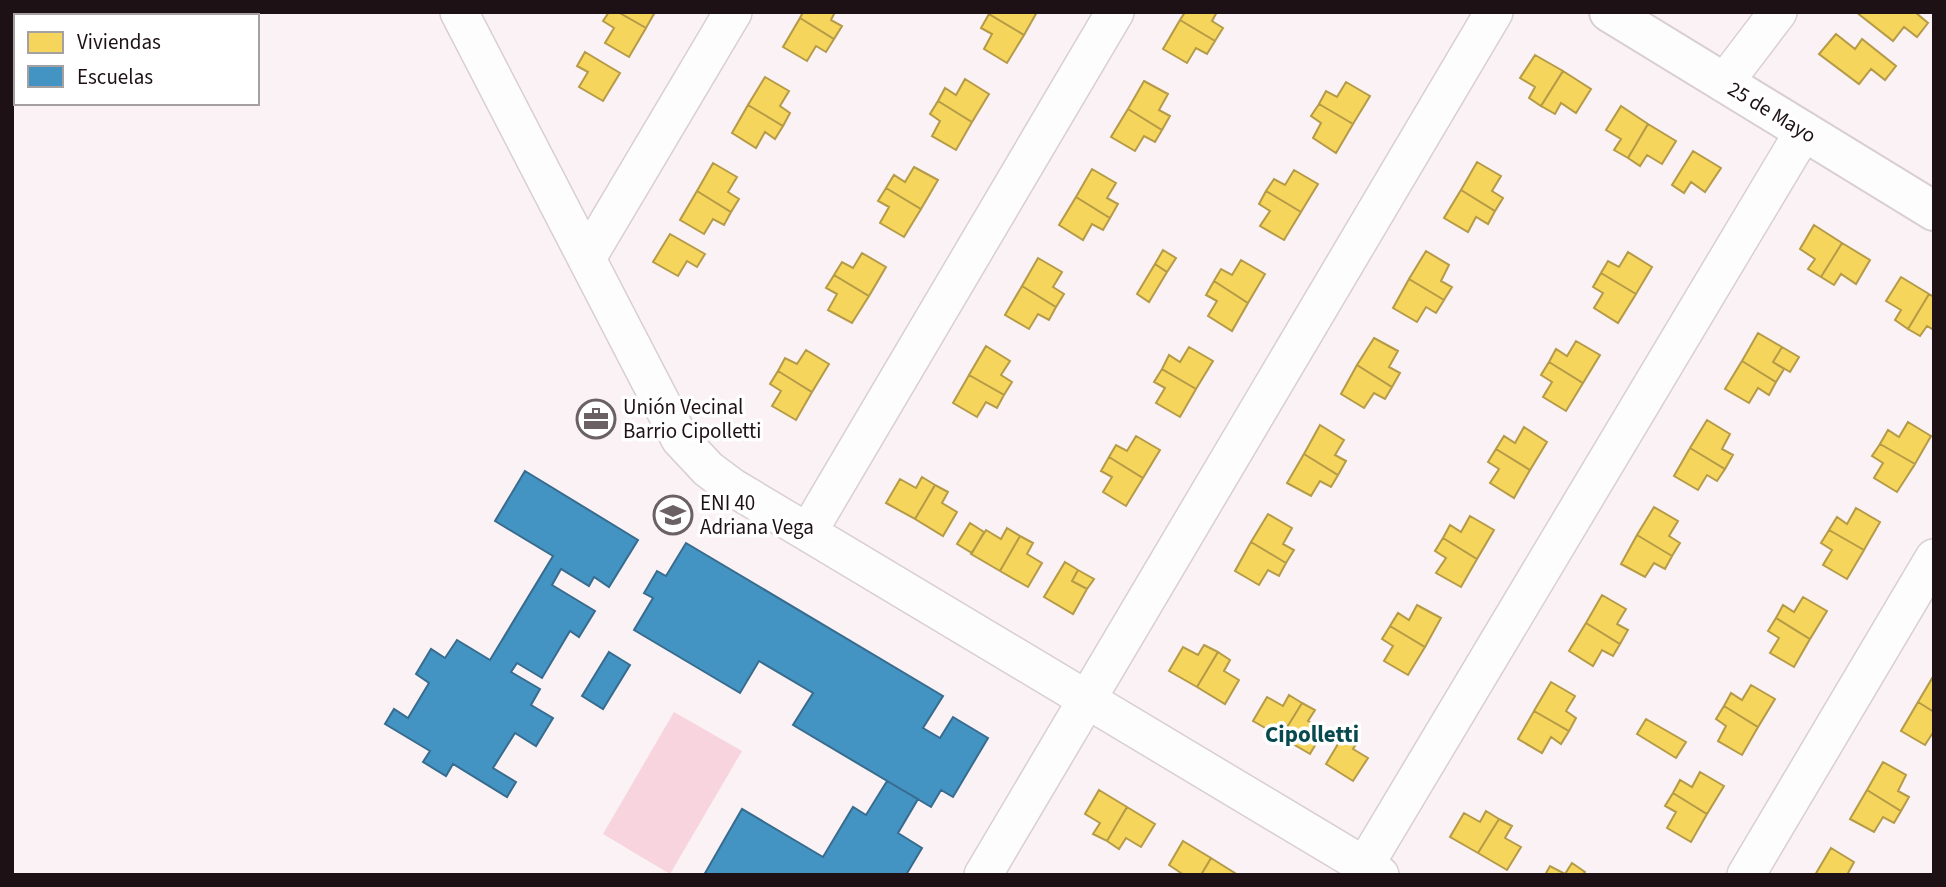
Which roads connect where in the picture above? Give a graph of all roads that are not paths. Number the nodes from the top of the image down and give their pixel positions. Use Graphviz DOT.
graph roads {
  1 [pos="459,12"];
  2 [pos="733,12"];
  3 [pos="1115,12"];
  4 [pos="1494,12"];
  5 [pos="1609,12"];
  6 [pos="1778,12"];
  7 [pos="1724,83"];
  8 [pos="1804,131"];
  9 [pos="1934,211"];
  10 [pos="587,258"];
  11 [pos="808,532"];
  12 [pos="1934,558"];
  13 [pos="1087,700"];
  14 [pos="1368,872"];
  15 [pos="983,875"];
  16 [pos="1746,875"];
  1 -- 10 [label="street"];
  2 -- 10 [label="street"];
  3 -- 11 [label="street"];
  4 -- 13 [label="street"];
  5 -- 7 [label="street, 25 de Mayo"];
  6 -- 7 [label="street"];
  7 -- 8 [label="street, 25 de Mayo"];
  8 -- 9 [label="street, 25 de Mayo"];
  8 -- 14 [label="street"];
  10 -- 11 [label="street"];
  11 -- 13 [label="street"];
  12 -- 16 [label="street"];
  13 -- 14 [label="street"];
  13 -- 15 [label="street"];
}
